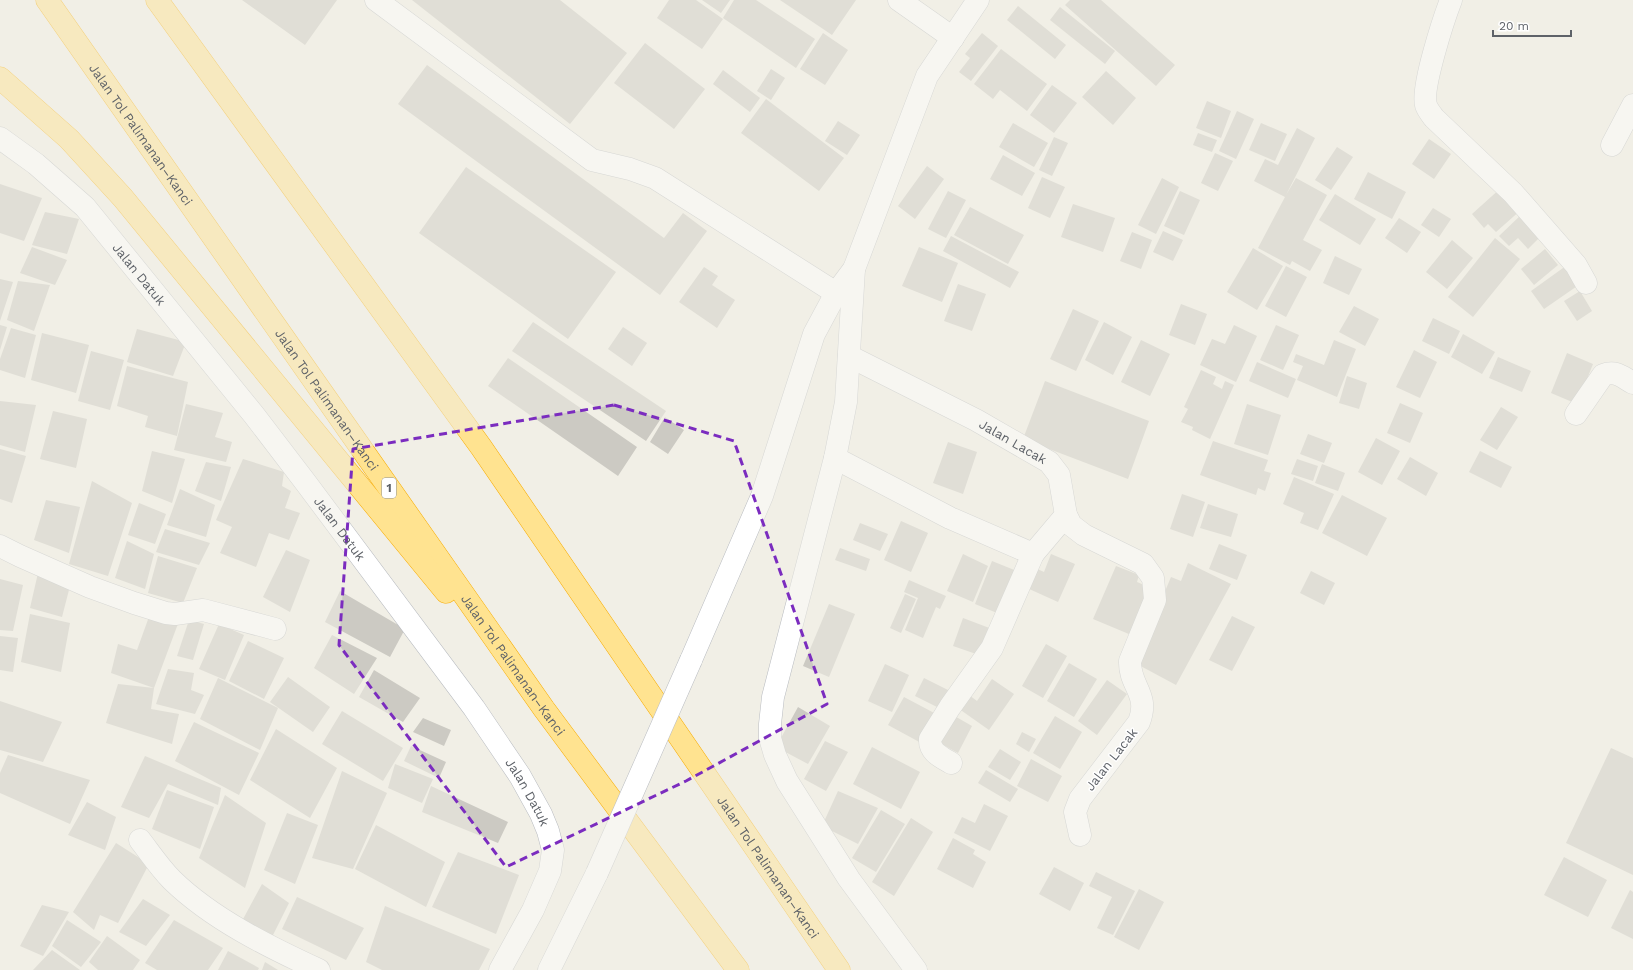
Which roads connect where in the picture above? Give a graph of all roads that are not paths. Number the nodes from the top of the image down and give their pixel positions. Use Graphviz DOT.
graph roads {
  1 [pos="47,0"];
  2 [pos="157,0"];
  3 [pos="376,0"];
  4 [pos="899,0"];
  5 [pos="978,0"];
  6 [pos="1451,0"];
  7 [pos="953,38"];
  8 [pos="0,78"];
  9 [pos="1633,105"];
  10 [pos="0,138"];
  11 [pos="1612,145"];
  12 [pos="854,269"];
  13 [pos="1586,283"];
  14 [pos="836,292"];
  15 [pos="849,356"];
  16 [pos="1633,383"];
  17 [pos="1576,414"];
  18 [pos="834,458"];
  19 [pos="1066,515"];
  20 [pos="0,546"];
  21 [pos="1033,554"];
  22 [pos="275,629"];
  23 [pos="544,709"];
  24 [pos="951,763"];
  25 [pos="1080,835"];
  26 [pos="140,840"];
  27 [pos="320,970"];
  28 [pos="500,970"];
  29 [pos="549,970"];
  30 [pos="738,970"];
  31 [pos="839,970"];
  32 [pos="916,970"];
  1 -- 23 [label="highway, Jalan Tol Palimanan–Kanci / 1"];
  2 -- 31 [label="highway, Jalan Tol Palimanan–Kanci"];
  3 -- 14 [label="street"];
  4 -- 7 [label="street"];
  5 -- 7 [label="street"];
  6 -- 13 [label="street"];
  7 -- 12 [label="street"];
  8 -- 23 [label="highway"];
  9 -- 11 [label="street"];
  10 -- 28 [label="street, Jalan Datuk"];
  12 -- 14 [label="street"];
  12 -- 15 [label="street"];
  14 -- 29 [label="street, bridge"];
  15 -- 18 [label="street"];
  15 -- 19 [label="street, Jalan Lacak"];
  16 -- 17 [label="street"];
  18 -- 21 [label="street"];
  18 -- 32 [label="street"];
  19 -- 21 [label="street"];
  19 -- 25 [label="street, Jalan Lacak"];
  20 -- 22 [label="street"];
  21 -- 24 [label="street"];
  23 -- 30 [label="highway, Jalan Tol Palimanan–Kanci / 1"];
  26 -- 27 [label="street"];
}
